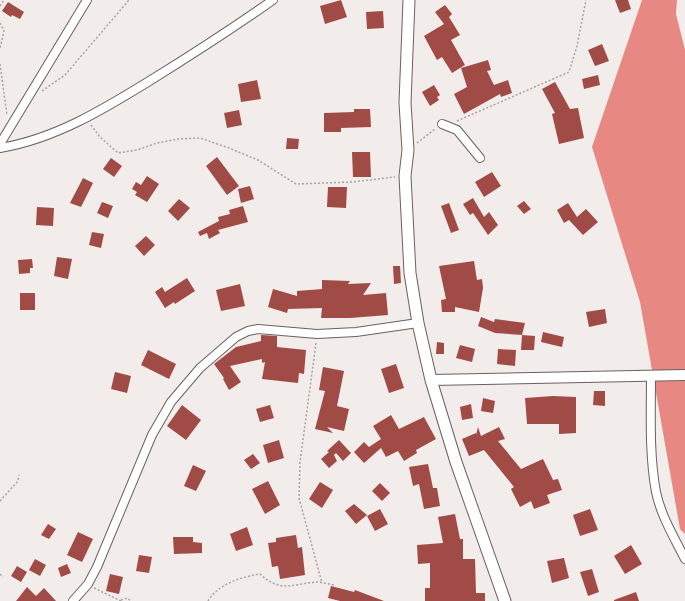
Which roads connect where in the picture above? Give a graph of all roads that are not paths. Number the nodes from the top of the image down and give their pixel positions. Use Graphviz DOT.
graph roads {
  1 [pos="87,0"];
  2 [pos="273,0"];
  3 [pos="409,0"];
  4 [pos="442,124"];
  5 [pos="0,144"];
  6 [pos="0,148"];
  7 [pos="480,158"];
  8 [pos="418,323"];
  9 [pos="685,375"];
  10 [pos="651,376"];
  11 [pos="431,380"];
  12 [pos="685,559"];
  13 [pos="73,601"];
  14 [pos="505,601"];
  1 -- 5 [label="street"];
  2 -- 6 [label="street"];
  3 -- 8 [label="main road"];
  4 -- 7 [label="street"];
  8 -- 11 [label="main road"];
  8 -- 13 [label="street"];
  9 -- 10 [label="street"];
  10 -- 11 [label="street"];
  10 -- 12 [label="street"];
  11 -- 14 [label="main road"];
}
